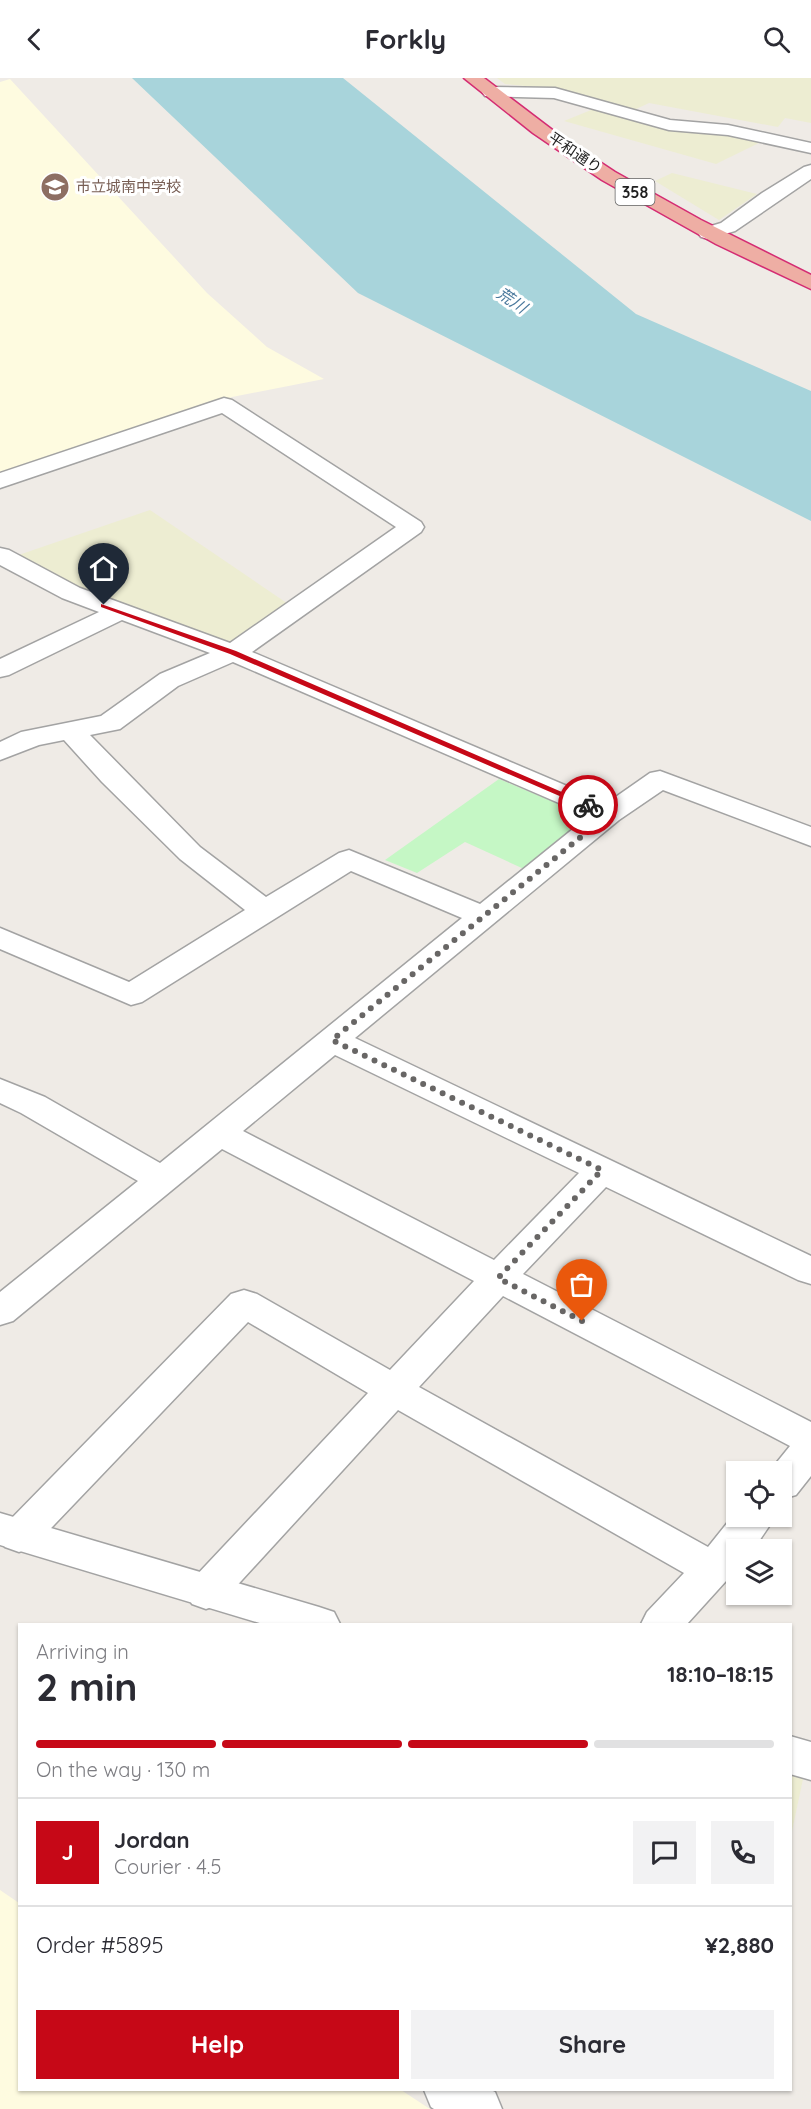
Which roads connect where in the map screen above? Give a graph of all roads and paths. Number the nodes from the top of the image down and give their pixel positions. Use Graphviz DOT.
graph roads {
  1 [pos="473,78"];
  2 [pos="491,92"];
  3 [pos="811,148"];
  4 [pos="811,171"];
  5 [pos="708,233"];
  6 [pos="811,283"];
  7 [pos="0,481"];
  8 [pos="0,555"];
  9 [pos="121,611"];
  10 [pos="233,653"];
  11 [pos="0,669"];
  12 [pos="72,732"];
  13 [pos="0,752"];
  14 [pos="609,814"];
  15 [pos="811,837"];
  16 [pos="265,911"];
  17 [pos="483,916"];
  18 [pos="0,937"];
  19 [pos="332,1040"];
  20 [pos="0,1090"];
  21 [pos="219,1133"];
  22 [pos="602,1170"];
  23 [pos="162,1179"];
  24 [pos="811,1271"];
  25 [pos="498,1278"];
  26 [pos="0,1312"];
  27 [pos="395,1391"];
  28 [pos="811,1439"];
  29 [pos="811,1448"];
  30 [pos="792,1472"];
  31 [pos="747,1527"];
  32 [pos="9,1532"];
  33 [pos="713,1570"];
  34 [pos="206,1592"];
  35 [pos="315,1623"];
  36 [pos="663,1623"];
  37 [pos="792,1756"];
  38 [pos="811,1761"];
  39 [pos="450,2091"];
  40 [pos="478,2109"];
  1 -- 2 [label="highway, 平和通り / 358"];
  2 -- 3 [label="street"];
  2 -- 5 [label="highway, 平和通り / 358"];
  4 -- 5 [label="street"];
  5 -- 6 [label="highway, 平和通り / 358"];
  7 -- 10 [label="street"];
  8 -- 9 [label="street"];
  9 -- 10 [label="street"];
  9 -- 11 [label="street"];
  10 -- 12 [label="street"];
  10 -- 14 [label="street"];
  12 -- 13 [label="street"];
  12 -- 16 [label="street"];
  14 -- 15 [label="street"];
  14 -- 17 [label="street"];
  16 -- 17 [label="street"];
  16 -- 18 [label="street"];
  17 -- 19 [label="street"];
  19 -- 21 [label="street"];
  19 -- 22 [label="street"];
  20 -- 23 [label="street"];
  21 -- 23 [label="street"];
  21 -- 25 [label="street"];
  22 -- 24 [label="street"];
  22 -- 25 [label="street"];
  23 -- 26 [label="street"];
  25 -- 27 [label="street"];
  25 -- 28 [label="street"];
  27 -- 32 [label="street"];
  27 -- 33 [label="street"];
  27 -- 34 [label="street"];
  29 -- 30 [label="street"];
  31 -- 33 [label="street"];
  32 -- 34 [label="street"];
  33 -- 36 [label="street"];
  34 -- 35 [label="street"];
  37 -- 38 [label="street"];
  39 -- 40 [label="street"];
}
